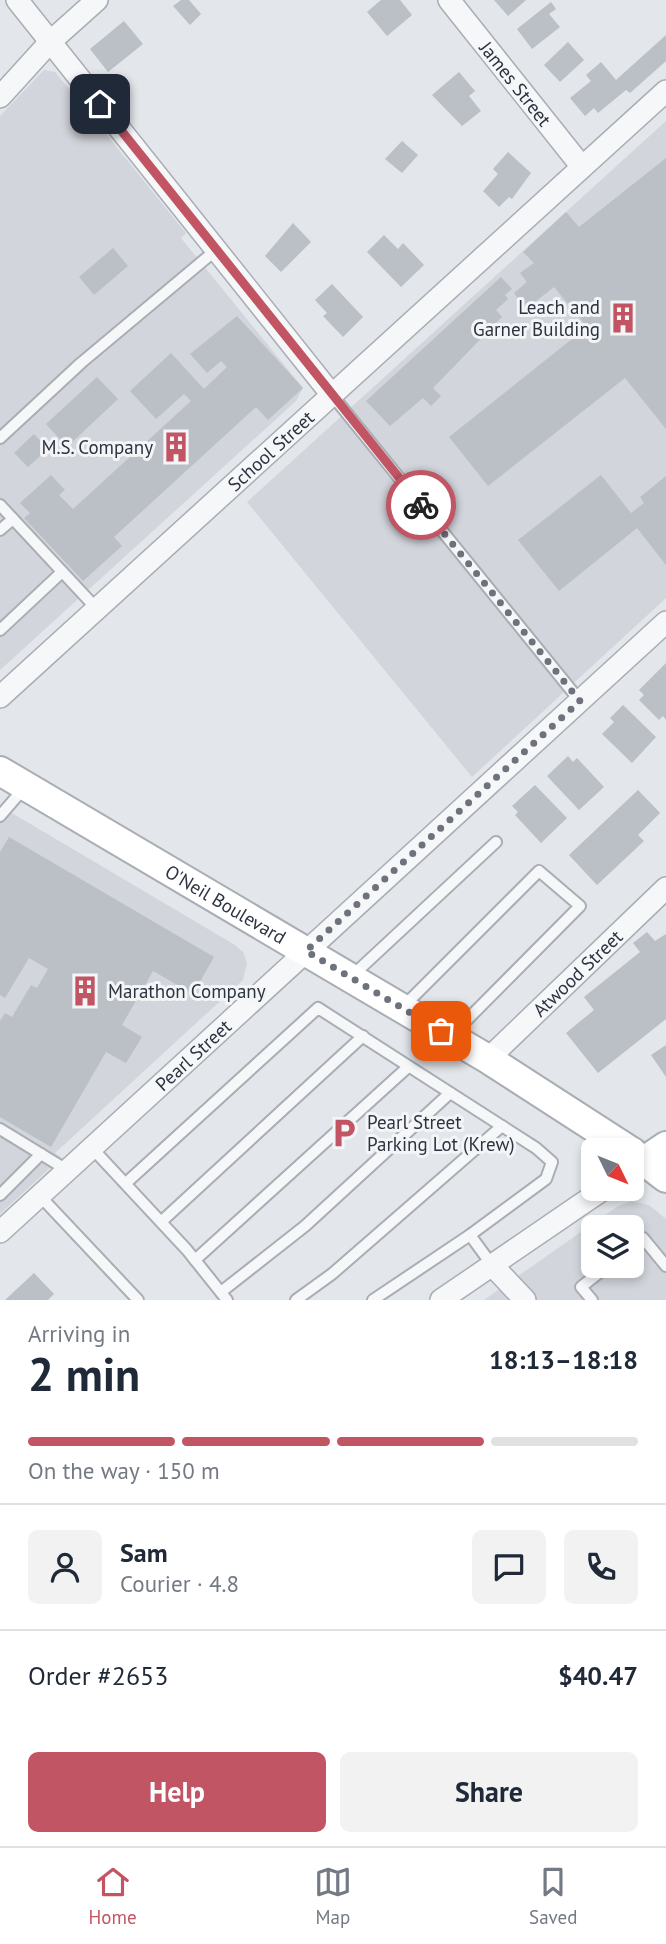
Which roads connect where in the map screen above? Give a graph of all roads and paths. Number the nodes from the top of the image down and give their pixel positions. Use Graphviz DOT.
graph roads {
  1 [pos="17,0"];
  2 [pos="97,0"];
  3 [pos="449,0"];
  4 [pos="50,42"];
  5 [pos="666,91"];
  6 [pos="0,97"];
  7 [pos="582,167"];
  8 [pos="216,250"];
  9 [pos="332,395"];
  10 [pos="0,438"];
  11 [pos="0,505"];
  12 [pos="13,519"];
  13 [pos="0,530"];
  14 [pos="62,572"];
  15 [pos="97,609"];
  16 [pos="666,622"];
  17 [pos="0,630"];
  18 [pos="0,697"];
  19 [pos="580,701"];
  20 [pos="0,771"];
  21 [pos="26,786"];
  22 [pos="0,816"];
  23 [pos="496,842"];
  24 [pos="666,888"];
  25 [pos="306,951"];
  26 [pos="350,978"];
  27 [pos="402,1008"];
  28 [pos="363,1036"];
  29 [pos="450,1037"];
  30 [pos="488,1059"];
  31 [pos="408,1066"];
  32 [pos="450,1093"];
  33 [pos="502,1126"];
  34 [pos="0,1129"];
  35 [pos="91,1147"];
  36 [pos="41,1154"];
  37 [pos="645,1160"];
  38 [pos="67,1170"];
  39 [pos="126,1183"];
  40 [pos="0,1195"];
  41 [pos="39,1195"];
  42 [pos="586,1201"];
  43 [pos="162,1222"];
  44 [pos="0,1232"];
  45 [pos="470,1235"];
  46 [pos="644,1239"];
  47 [pos="195,1259"];
  48 [pos="492,1265"];
  49 [pos="666,1266"];
  50 [pos="592,1278"];
  51 [pos="224,1296"];
  52 [pos="138,1300"];
  53 [pos="296,1300"];
  54 [pos="373,1300"];
  55 [pos="441,1300"];
  56 [pos="525,1300"];
  57 [pos="592,1300"];
  1 -- 4 [label="street"];
  2 -- 4 [label="street"];
  3 -- 7 [label="street, James Street"];
  4 -- 6 [label="street"];
  4 -- 8 [label="street"];
  5 -- 7 [label="street, School Street"];
  7 -- 9 [label="street, School Street"];
  8 -- 9 [label="street"];
  8 -- 10 [label="lane"];
  9 -- 15 [label="street, School Street"];
  9 -- 19 [label="lane"];
  11 -- 12 [label="lane"];
  12 -- 13 [label="lane"];
  12 -- 14 [label="lane"];
  14 -- 15 [label="lane"];
  14 -- 17 [label="lane"];
  15 -- 18 [label="street, School Street"];
  16 -- 19 [label="street, Pearl Street"];
  19 -- 25 [label="street, Pearl Street"];
  20 -- 21 [label="main road, O'Neil Boulevard"];
  21 -- 22 [label="lane"];
  21 -- 25 [label="main road, O'Neil Boulevard"];
  23 -- 26 [label="lane"];
  24 -- 30 [label="street, Atwood Street"];
  25 -- 26 [label="main road, O'Neil Boulevard"];
  25 -- 35 [label="street, Pearl Street"];
  26 -- 27 [label="main road, O'Neil Boulevard"];
  27 -- 29 [label="main road, O'Neil Boulevard"];
  27 -- 29 [label="lane"];
  28 -- 31 [label="lane"];
  28 -- 39 [label="lane"];
  28 -- 43 [label="lane"];
  29 -- 30 [label="main road, O'Neil Boulevard"];
  30 -- 37 [label="main road, O'Neil Boulevard"];
  31 -- 32 [label="lane"];
  31 -- 47 [label="lane"];
  32 -- 33 [label="lane"];
  32 -- 51 [label="lane"];
  33 -- 45 [label="lane"];
  33 -- 53 [label="lane"];
  34 -- 36 [label="lane"];
  35 -- 38 [label="street, Pearl Street"];
  35 -- 39 [label="lane"];
  36 -- 38 [label="lane"];
  36 -- 40 [label="lane"];
  38 -- 41 [label="street, Pearl Street"];
  39 -- 43 [label="lane"];
  41 -- 44 [label="street, Pearl Street"];
  41 -- 52 [label="lane"];
  42 -- 48 [label="street"];
  43 -- 47 [label="lane"];
  45 -- 48 [label="lane"];
  45 -- 54 [label="lane"];
  46 -- 49 [label="lane"];
  47 -- 51 [label="lane"];
  48 -- 55 [label="street"];
  48 -- 56 [label="street"];
  50 -- 57 [label="lane"];
}
